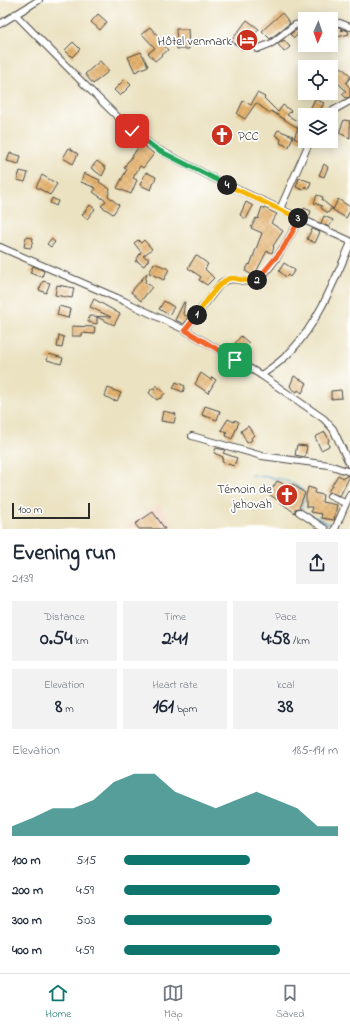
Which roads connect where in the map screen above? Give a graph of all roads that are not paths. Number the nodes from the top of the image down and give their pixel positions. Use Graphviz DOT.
graph roads {
  1 [pos="39,0"];
  2 [pos="15,14"];
  3 [pos="338,23"];
  4 [pos="0,24"];
  5 [pos="298,24"];
  6 [pos="350,27"];
  7 [pos="257,49"];
  8 [pos="350,101"];
  9 [pos="338,108"];
  10 [pos="307,148"];
  11 [pos="280,209"];
  12 [pos="300,219"];
  13 [pos="350,241"];
  14 [pos="350,245"];
  15 [pos="0,247"];
  16 [pos="185,330"];
  17 [pos="261,375"];
  18 [pos="192,436"];
  19 [pos="350,465"];
  20 [pos="350,472"];
  21 [pos="350,494"];
  22 [pos="330,496"];
  23 [pos="345,503"];
  24 [pos="299,512"];
  25 [pos="325,529"];
  26 [pos="335,529"];
  1 -- 2 [label="street"];
  2 -- 4 [label="street"];
  2 -- 11 [label="street"];
  3 -- 6 [label="street"];
  5 -- 7 [label="street"];
  8 -- 9 [label="street"];
  10 -- 11 [label="street"];
  11 -- 12 [label="street"];
  12 -- 13 [label="street"];
  12 -- 16 [label="street"];
  14 -- 17 [label="street"];
  15 -- 16 [label="street"];
  16 -- 17 [label="street"];
  17 -- 19 [label="street"];
  18 -- 20 [label="street"];
  21 -- 23 [label="street"];
  22 -- 23 [label="street"];
  23 -- 26 [label="street"];
  24 -- 25 [label="street"];
}
